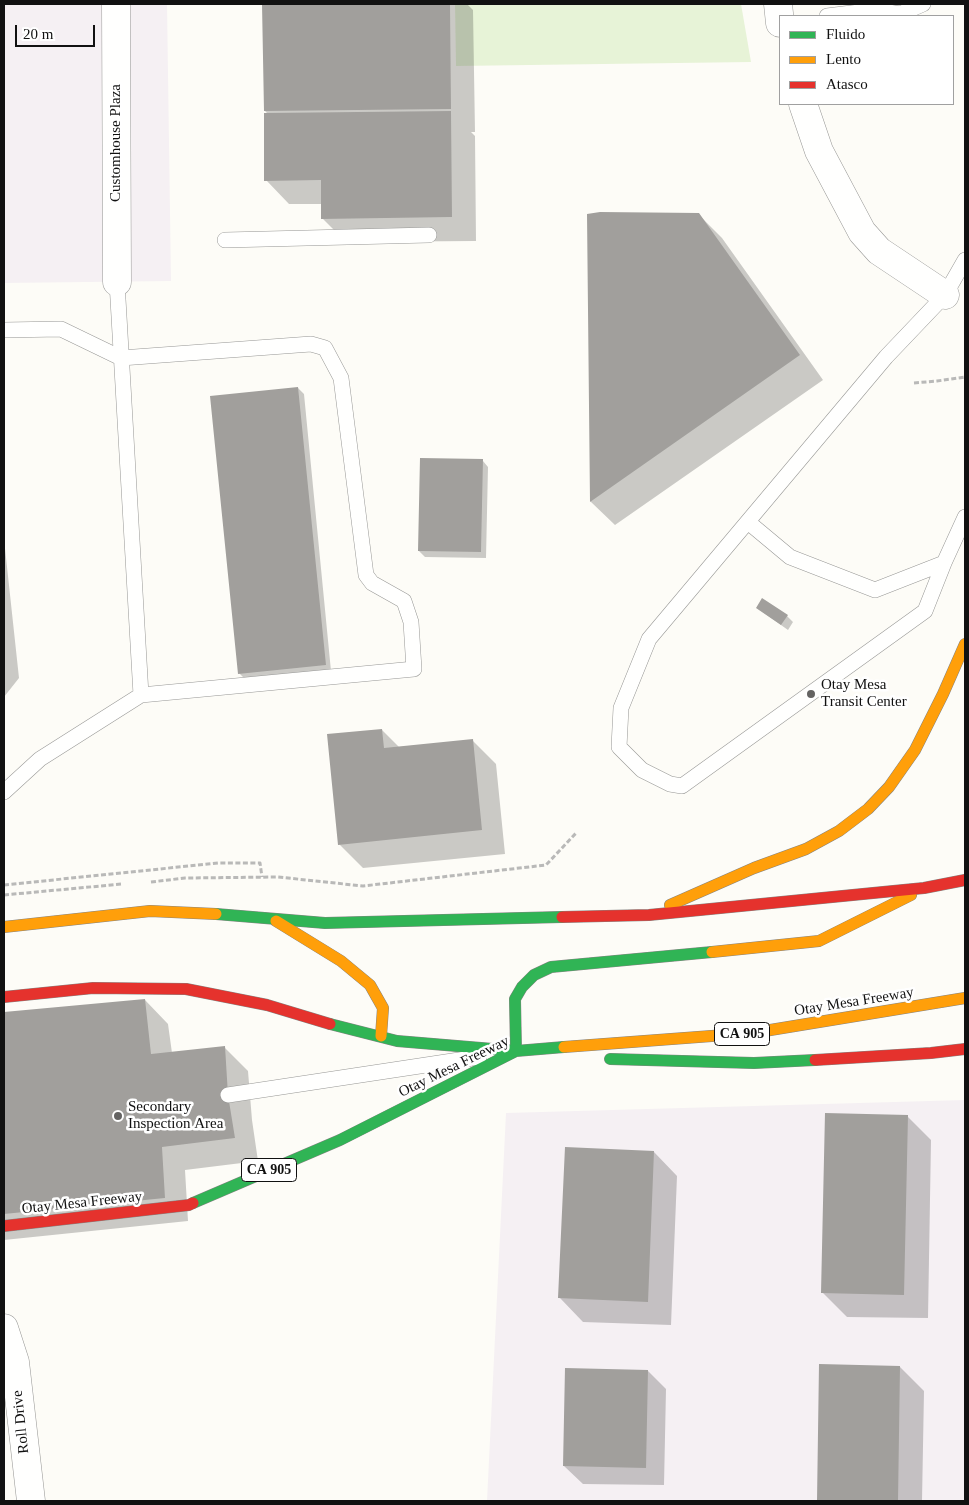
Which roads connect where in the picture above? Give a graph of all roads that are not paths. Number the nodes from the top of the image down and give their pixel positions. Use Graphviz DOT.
graph roads {
  1 [pos="116,4"];
  2 [pos="923,4"];
  3 [pos="876,7"];
  4 [pos="832,15"];
  5 [pos="803,105"];
  6 [pos="429,236"];
  7 [pos="225,240"];
  8 [pos="965,260"];
  9 [pos="118,282"];
  10 [pos="945,295"];
  11 [pos="4,330"];
  12 [pos="121,358"];
  13 [pos="965,518"];
  14 [pos="748,522"];
  15 [pos="944,563"];
  16 [pos="965,644"];
  17 [pos="141,695"];
  18 [pos="4,792"];
  19 [pos="965,880"];
  20 [pos="924,888"];
  21 [pos="649,915"];
  22 [pos="271,918"];
  23 [pos="4,927"];
  24 [pos="4,997"];
  25 [pos="965,998"];
  26 [pos="381,1036"];
  27 [pos="965,1049"];
  28 [pos="516,1051"];
  29 [pos="228,1095"];
  30 [pos="4,1226"];
  31 [pos="4,1328"];
  32 [pos="26,1497"];
  1 -- 9 [label="street, Customhouse Plaza"];
  2 -- 3 [label="lane"];
  3 -- 4 [label="lane"];
  5 -- 10 [label="street"];
  6 -- 7 [label="lane"];
  8 -- 10 [label="lane"];
  9 -- 12 [label="lane"];
  10 -- 14 [label="lane"];
  11 -- 12 [label="lane"];
  12 -- 17 [label="lane"];
  12 -- 17 [label="lane"];
  13 -- 15 [label="lane"];
  14 -- 15 [label="lane"];
  14 -- 15 [label="lane"];
  16 -- 21 [label="highway"];
  17 -- 18 [label="lane"];
  19 -- 20 [label="highway"];
  20 -- 21 [label="highway"];
  20 -- 28 [label="highway"];
  21 -- 22 [label="highway"];
  22 -- 23 [label="highway"];
  22 -- 26 [label="highway"];
  24 -- 26 [label="highway"];
  25 -- 28 [label="highway, Otay Mesa Freeway / CA 905"];
  26 -- 28 [label="highway"];
  27 -- 28 [label="highway"];
  28 -- 29 [label="lane"];
  28 -- 30 [label="highway, Otay Mesa Freeway / CA 905"];
  31 -- 32 [label="street, Roll Drive"];
}
